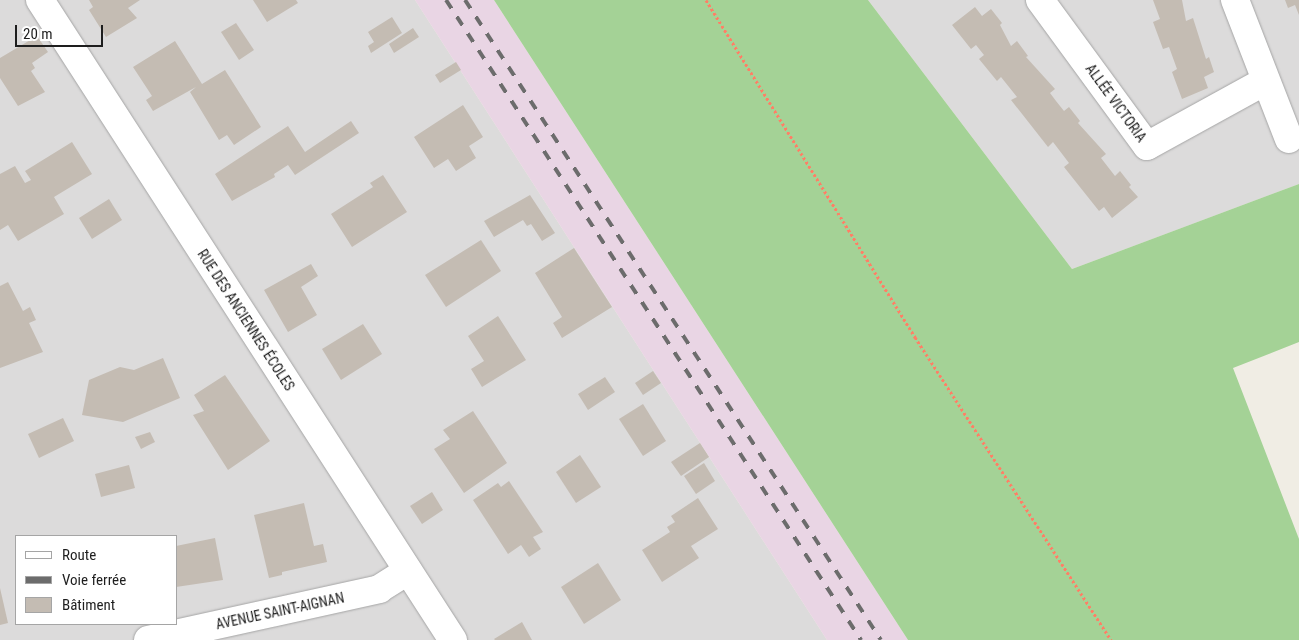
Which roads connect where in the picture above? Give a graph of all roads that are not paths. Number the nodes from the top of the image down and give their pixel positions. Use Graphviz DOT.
graph roads {
  1 [pos="40,0"];
  2 [pos="1040,0"];
  3 [pos="1235,0"];
  4 [pos="1265,81"];
  5 [pos="1289,139"];
  6 [pos="408,570"];
  7 [pos="148,640"];
  8 [pos="453,640"];
  1 -- 6 [label="street, RUE DES ANCIENNES ÉCOLES"];
  2 -- 4 [label="street, ALLÉE VICTORIA"];
  3 -- 4 [label="street"];
  4 -- 5 [label="street"];
  6 -- 7 [label="street, AVENUE SAINT-AIGNAN"];
  6 -- 8 [label="street, RUE DES ANCIENNES ÉCOLES"];
}
